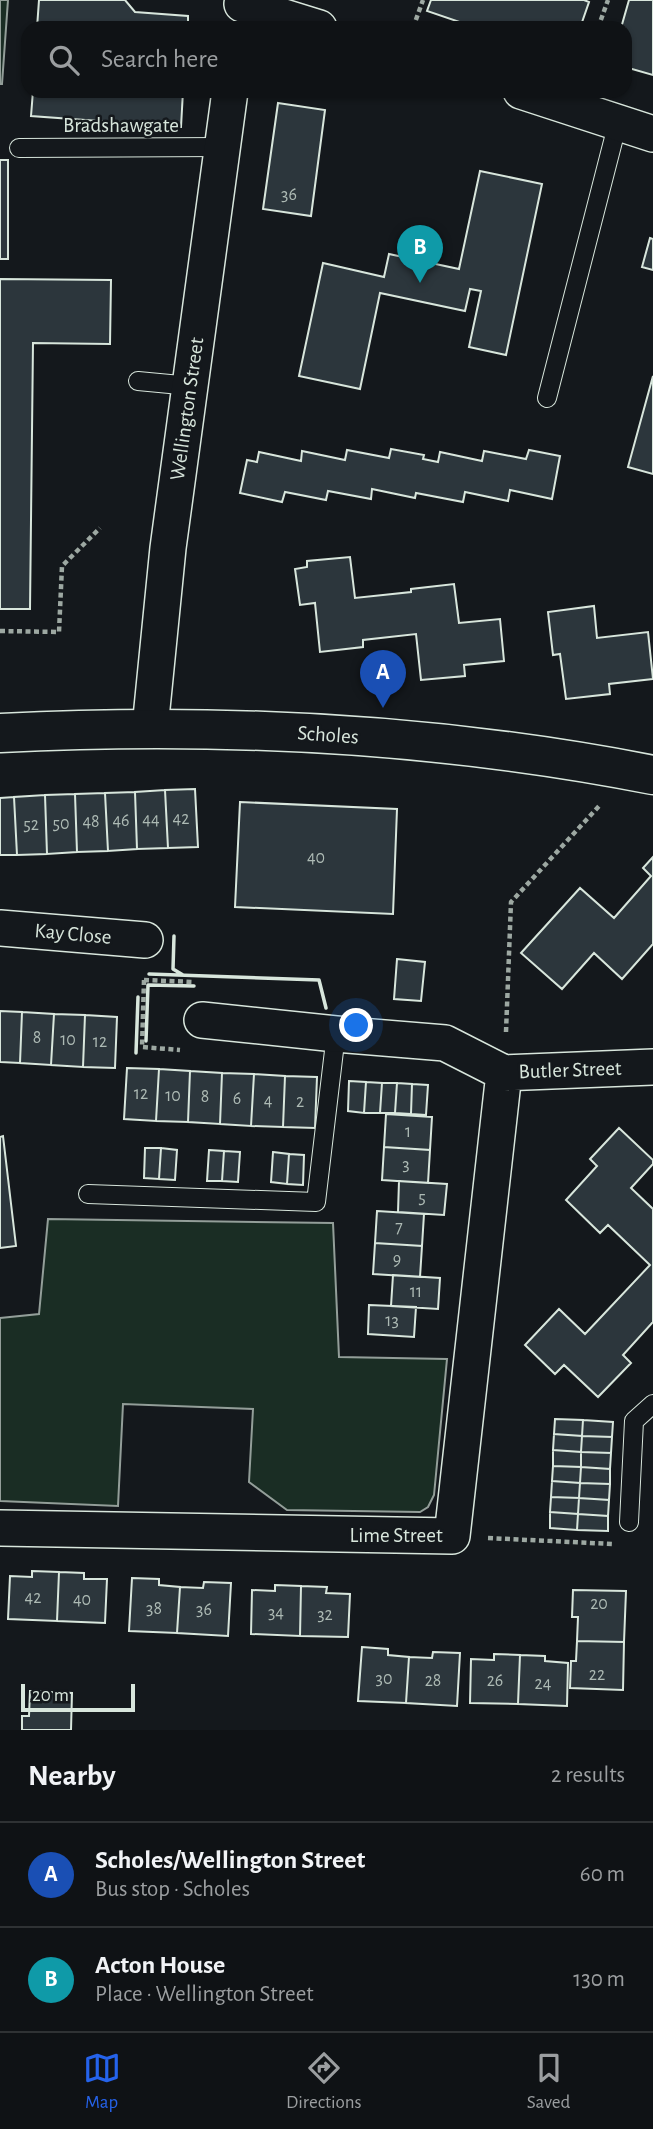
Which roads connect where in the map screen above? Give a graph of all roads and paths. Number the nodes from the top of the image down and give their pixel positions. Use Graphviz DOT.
graph roads {
  1 [pos="423,0"];
  2 [pos="608,0"];
  3 [pos="241,11"];
  4 [pos="287,21"];
  5 [pos="416,21"];
  6 [pos="600,21"];
  7 [pos="229,98"];
  8 [pos="543,98"];
  9 [pos="618,122"];
  10 [pos="653,134"];
  11 [pos="222,147"];
  12 [pos="19,148"];
  13 [pos="138,381"];
  14 [pos="191,386"];
  15 [pos="547,398"];
  16 [pos="100,528"];
  17 [pos="0,631"];
  18 [pos="150,729"];
  19 [pos="0,733"];
  20 [pos="642,773"];
  21 [pos="0,928"];
  22 [pos="145,940"];
  23 [pos="144,980"];
  24 [pos="202,1020"];
  25 [pos="337,1034"];
  26 [pos="142,1047"];
  27 [pos="653,1067"];
  28 [pos="504,1073"];
  29 [pos="89,1194"];
  30 [pos="653,1404"];
  31 [pos="629,1522"];
  32 [pos="0,1528"];
  33 [pos="452,1536"];
  34 [pos="613,1544"];
  1 -- 5 [label="path"];
  2 -- 6 [label="path"];
  3 -- 4 [label="street"];
  7 -- 11 [label="street, Wellington Street"];
  8 -- 9 [label="street"];
  9 -- 10 [label="street"];
  9 -- 15 [label="lane"];
  11 -- 12 [label="lane, Bradshawgate"];
  11 -- 14 [label="street, Wellington Street"];
  13 -- 14 [label="lane"];
  14 -- 18 [label="street, Wellington Street"];
  16 -- 17 [label="path"];
  18 -- 19 [label="main road, Scholes"];
  18 -- 20 [label="main road, Scholes"];
  20 -- 28 [label="path"];
  21 -- 22 [label="street, Kay Close"];
  22 -- 23 [label="path"];
  23 -- 24 [label="path"];
  23 -- 26 [label="path"];
  24 -- 25 [label="street, Butler Street"];
  25 -- 28 [label="street, Butler Street"];
  25 -- 29 [label="lane"];
  27 -- 28 [label="street, Butler Street"];
  28 -- 33 [label="street, Lime Street"];
  30 -- 31 [label="lane"];
  32 -- 33 [label="street, Lime Street"];
  33 -- 34 [label="path"];
}
